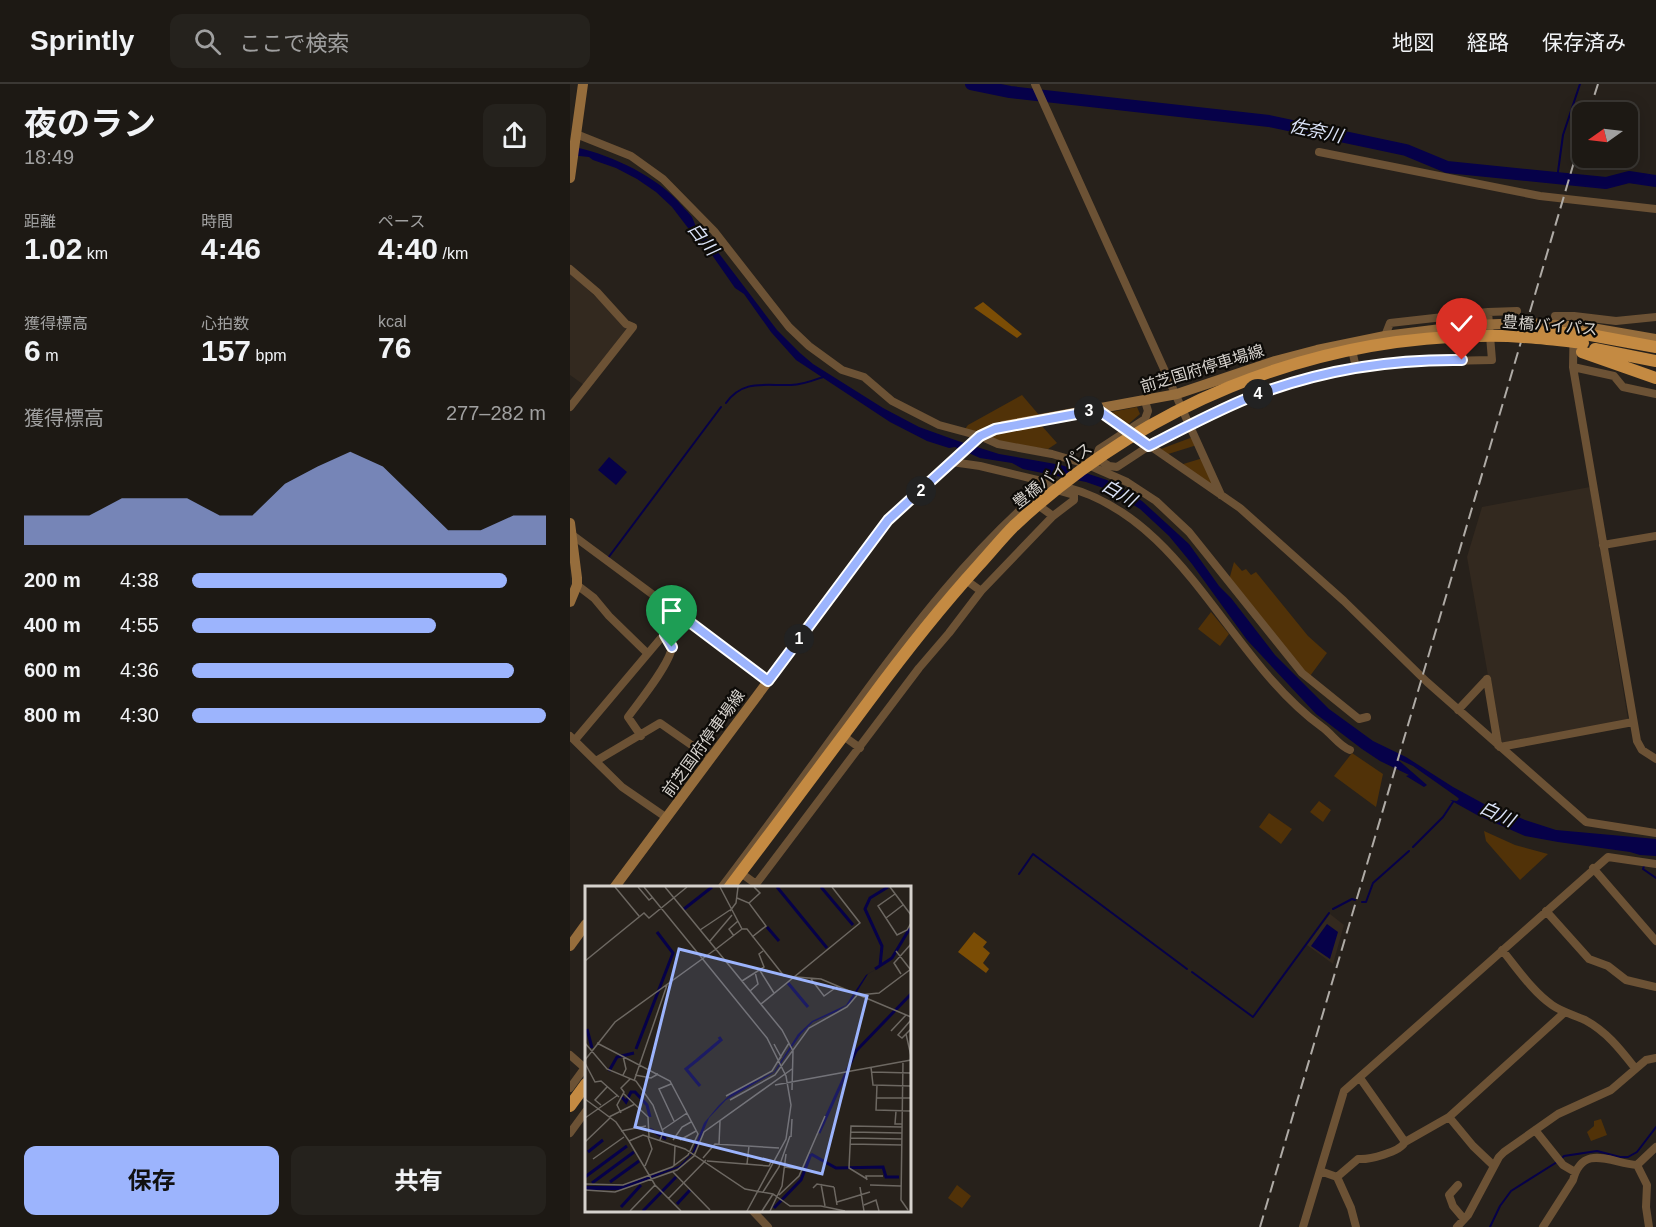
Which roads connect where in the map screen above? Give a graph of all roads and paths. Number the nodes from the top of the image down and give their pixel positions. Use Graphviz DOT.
graph roads {
  1 [pos="584,84"];
  2 [pos="1035,84"];
  3 [pos="574,131"];
  4 [pos="1319,152"];
  5 [pos="570,178"];
  6 [pos="1656,209"];
  7 [pos="570,269"];
  8 [pos="1517,311"];
  9 [pos="1488,312"];
  10 [pos="1555,315"];
  11 [pos="1574,316"];
  12 [pos="1656,317"];
  13 [pos="1385,336"];
  14 [pos="1656,339"];
  15 [pos="1584,340"];
  16 [pos="1351,343"];
  17 [pos="1656,347"];
  18 [pos="1656,355"];
  19 [pos="1656,362"];
  20 [pos="1573,367"];
  21 [pos="1356,368"];
  22 [pos="1656,378"];
  23 [pos="1177,394"];
  24 [pos="1656,394"];
  25 [pos="1145,402"];
  26 [pos="570,407"];
  27 [pos="1098,410"];
  28 [pos="1190,425"];
  29 [pos="1128,431"];
  30 [pos="979,437"];
  31 [pos="1149,446"];
  32 [pos="954,461"];
  33 [pos="1221,495"];
  34 [pos="1031,500"];
  35 [pos="1053,516"];
  36 [pos="571,530"];
  37 [pos="1656,536"];
  38 [pos="1603,545"];
  39 [pos="957,574"];
  40 [pos="981,591"];
  41 [pos="573,592"];
  42 [pos="687,620"];
  43 [pos="665,635"];
  44 [pos="896,650"];
  45 [pos="647,653"];
  46 [pos="919,668"];
  47 [pos="768,681"];
  48 [pos="1458,710"];
  49 [pos="1367,717"];
  50 [pos="1633,722"];
  51 [pos="837,732"];
  52 [pos="641,736"];
  53 [pos="572,738"];
  54 [pos="1499,746"];
  55 [pos="860,748"];
  56 [pos="1350,750"];
  57 [pos="710,758"];
  58 [pos="1656,759"];
  59 [pos="596,761"];
  60 [pos="666,818"];
  61 [pos="1656,833"];
  62 [pos="1656,864"];
  63 [pos="1593,868"];
  64 [pos="735,869"];
  65 [pos="615,886"];
  66 [pos="722,886"];
  67 [pos="730,886"];
  68 [pos="736,886"];
  69 [pos="755,886"];
  70 [pos="1546,911"];
  71 [pos="585,925"];
  72 [pos="1656,941"];
  73 [pos="570,946"];
  74 [pos="1502,950"];
  75 [pos="1656,987"];
  76 [pos="1565,1012"];
  77 [pos="570,1055"];
  78 [pos="1656,1058"];
  79 [pos="1635,1068"];
  80 [pos="585,1069"];
  81 [pos="585,1071"];
  82 [pos="585,1072"];
  83 [pos="1360,1078"];
  84 [pos="585,1085"];
  85 [pos="570,1088"];
  86 [pos="570,1099"];
  87 [pos="570,1106"];
  88 [pos="585,1112"];
  89 [pos="1449,1117"];
  90 [pos="1535,1130"];
  91 [pos="570,1133"];
  92 [pos="1405,1142"];
  93 [pos="1656,1147"];
  94 [pos="1637,1165"];
  95 [pos="1494,1166"];
  96 [pos="1320,1170"];
  97 [pos="1575,1172"];
  98 [pos="1337,1177"];
  99 [pos="1458,1185"];
  100 [pos="754,1212"];
  101 [pos="1464,1219"];
  102 [pos="768,1227"];
  103 [pos="1303,1227"];
  104 [pos="1356,1227"];
  105 [pos="1457,1227"];
  106 [pos="1543,1227"];
  107 [pos="1649,1227"];
  1 -- 3 [label="main road"];
  2 -- 23 [label="street"];
  3 -- 5 [label="main road"];
  3 -- 30 [label="street"];
  4 -- 6 [label="street"];
  7 -- 26 [label="street"];
  8 -- 9 [label="street"];
  9 -- 13 [label="street"];
  9 -- 21 [label="street"];
  10 -- 11 [label="street"];
  11 -- 12 [label="street"];
  11 -- 20 [label="street"];
  13 -- 15 [label="main road, 前芝国府停車場線, bridge"];
  13 -- 16 [label="main road, 前芝国府停車場線"];
  14 -- 15 [label="main road, 前芝国府停車場線"];
  15 -- 17 [label="highway"];
  15 -- 18 [label="highway, 豊橋バイパス"];
  15 -- 19 [label="highway, 豊橋バイパス"];
  15 -- 22 [label="highway"];
  15 -- 67 [label="highway, 豊橋バイパス, bridge"];
  15 -- 68 [label="highway, 豊橋バイパス, bridge"];
  16 -- 21 [label="street"];
  16 -- 23 [label="main road, 前芝国府停車場線"];
  20 -- 24 [label="street"];
  20 -- 38 [label="street"];
  21 -- 28 [label="street"];
  23 -- 25 [label="main road, 前芝国府停車場線"];
  23 -- 28 [label="street"];
  25 -- 27 [label="main road, 前芝国府停車場線"];
  25 -- 29 [label="street"];
  27 -- 29 [label="street"];
  27 -- 30 [label="main road, 前芝国府停車場線"];
  28 -- 31 [label="street"];
  28 -- 33 [label="street"];
  29 -- 31 [label="street"];
  29 -- 31 [label="street"];
  30 -- 32 [label="main road, 前芝国府停車場線"];
  30 -- 49 [label="street"];
  31 -- 33 [label="street"];
  32 -- 47 [label="main road, 前芝国府停車場線"];
  32 -- 56 [label="street"];
  33 -- 48 [label="street"];
  34 -- 35 [label="street"];
  34 -- 35 [label="street"];
  34 -- 39 [label="street"];
  35 -- 40 [label="street"];
  36 -- 41 [label="main road"];
  36 -- 42 [label="street"];
  37 -- 38 [label="street"];
  38 -- 50 [label="street"];
  39 -- 40 [label="street"];
  39 -- 44 [label="street"];
  40 -- 46 [label="street"];
  41 -- 45 [label="street"];
  42 -- 43 [label="street"];
  42 -- 47 [label="street"];
  43 -- 45 [label="street"];
  43 -- 52 [label="street"];
  44 -- 46 [label="street"];
  44 -- 51 [label="street"];
  45 -- 53 [label="street"];
  46 -- 55 [label="street"];
  47 -- 57 [label="main road, 前芝国府停車場線"];
  48 -- 54 [label="street"];
  48 -- 54 [label="street"];
  50 -- 54 [label="street"];
  50 -- 58 [label="street"];
  51 -- 55 [label="street"];
  51 -- 64 [label="street"];
  52 -- 57 [label="street"];
  52 -- 59 [label="street"];
  53 -- 59 [label="street"];
  54 -- 61 [label="street"];
  55 -- 69 [label="street"];
  57 -- 60 [label="main road, 前芝国府停車場線"];
  59 -- 60 [label="street"];
  60 -- 65 [label="main road, 前芝国府停車場線"];
  62 -- 63 [label="street"];
  63 -- 70 [label="street"];
  63 -- 72 [label="street"];
  64 -- 66 [label="street"];
  64 -- 69 [label="street"];
  70 -- 74 [label="street"];
  70 -- 75 [label="street"];
  71 -- 73 [label="main road"];
  74 -- 76 [label="street"];
  74 -- 83 [label="street"];
  76 -- 79 [label="street"];
  76 -- 89 [label="street"];
  77 -- 80 [label="street"];
  78 -- 79 [label="street"];
  79 -- 90 [label="street"];
  81 -- 85 [label="street"];
  82 -- 86 [label="highway"];
  83 -- 92 [label="street"];
  83 -- 96 [label="street"];
  84 -- 87 [label="highway"];
  88 -- 91 [label="street"];
  89 -- 92 [label="street"];
  89 -- 95 [label="street"];
  90 -- 95 [label="street"];
  90 -- 97 [label="street"];
  92 -- 98 [label="street"];
  93 -- 94 [label="street"];
  94 -- 97 [label="street"];
  94 -- 107 [label="street"];
  95 -- 101 [label="street"];
  96 -- 98 [label="street"];
  96 -- 103 [label="street"];
  97 -- 106 [label="street"];
  98 -- 104 [label="street"];
  99 -- 101 [label="street"];
  100 -- 102 [label="street"];
  101 -- 105 [label="street"];
}
